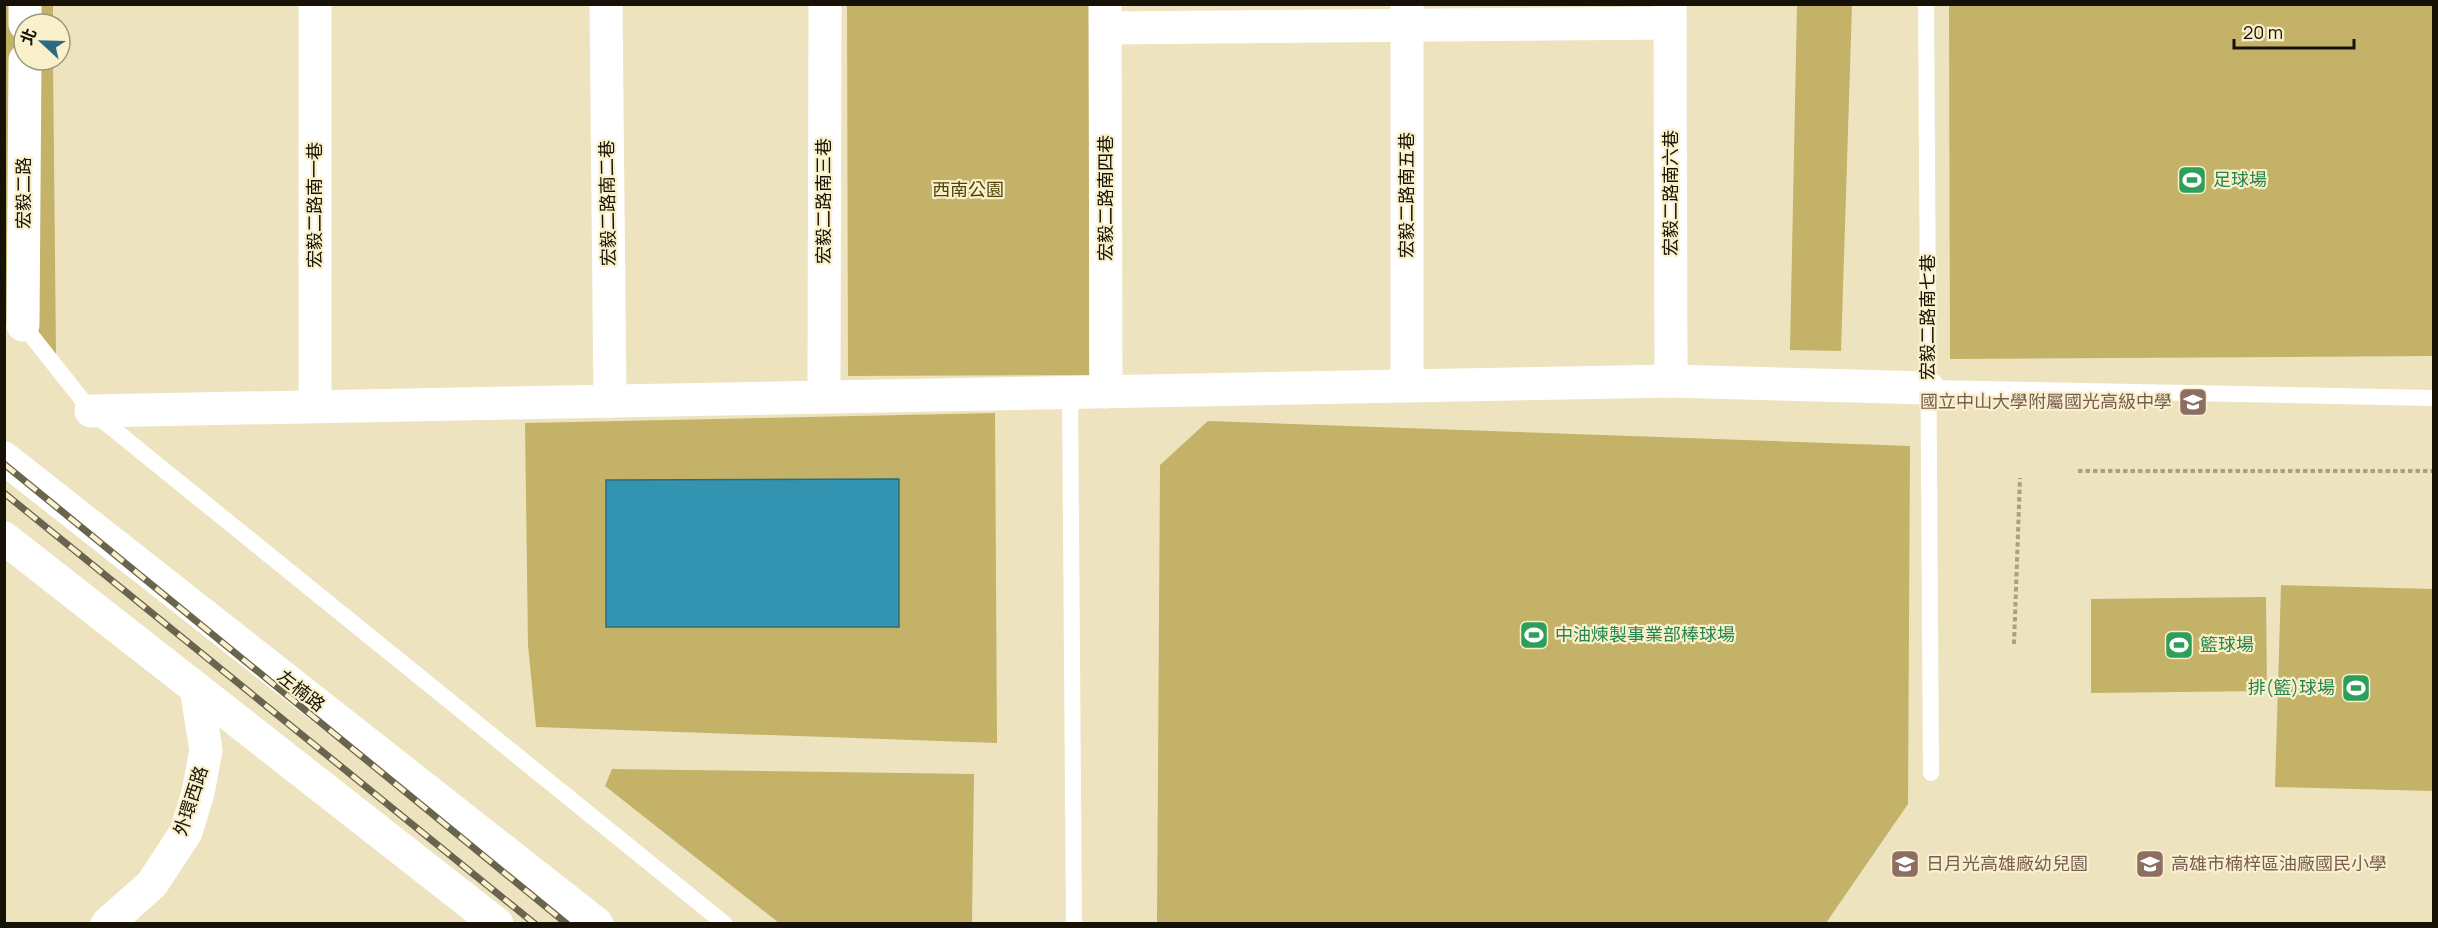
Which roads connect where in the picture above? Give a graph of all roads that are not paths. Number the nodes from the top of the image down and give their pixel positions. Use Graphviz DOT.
graph roads {
  1 [pos="315,4"];
  2 [pos="606,4"];
  3 [pos="825,4"];
  4 [pos="1926,4"];
  5 [pos="1670,14"];
  6 [pos="1407,15"];
  7 [pos="1106,16"];
  8 [pos="25,72"];
  9 [pos="23,325"];
  10 [pos="1671,381"];
  11 [pos="1407,386"];
  12 [pos="1928,388"];
  13 [pos="1070,392"];
  14 [pos="1106,392"];
  15 [pos="824,397"];
  16 [pos="2433,398"];
  17 [pos="610,401"];
  18 [pos="315,406"];
  19 [pos="91,411"];
  20 [pos="4,458"];
  21 [pos="4,538"];
  22 [pos="196,688"];
  23 [pos="1931,774"];
  24 [pos="107,924"];
  25 [pos="497,924"];
  26 [pos="597,924"];
  27 [pos="725,924"];
  28 [pos="1074,924"];
  1 -- 18 [label="street, 宏毅二路南一巷"];
  2 -- 17 [label="street, 宏毅二路南二巷"];
  3 -- 15 [label="street, 宏毅二路南三巷"];
  4 -- 12 [label="lane, 宏毅二路南七巷"];
  5 -- 6 [label="street"];
  5 -- 10 [label="street, 宏毅二路南六巷"];
  6 -- 7 [label="street"];
  6 -- 11 [label="street, 宏毅二路南五巷"];
  7 -- 14 [label="street, 宏毅二路南四巷"];
  8 -- 9 [label="street, 宏毅二路"];
  9 -- 19 [label="lane"];
  10 -- 11 [label="street"];
  10 -- 12 [label="street"];
  11 -- 14 [label="street"];
  12 -- 16 [label="lane"];
  12 -- 23 [label="lane, 宏毅二路南七巷"];
  13 -- 14 [label="street"];
  13 -- 15 [label="street"];
  13 -- 28 [label="lane"];
  15 -- 17 [label="street"];
  17 -- 18 [label="street"];
  18 -- 19 [label="street"];
  19 -- 27 [label="lane"];
  20 -- 26 [label="street, 左楠路"];
  21 -- 22 [label="street"];
  22 -- 24 [label="street, 外環西路"];
  22 -- 25 [label="street"];
}
